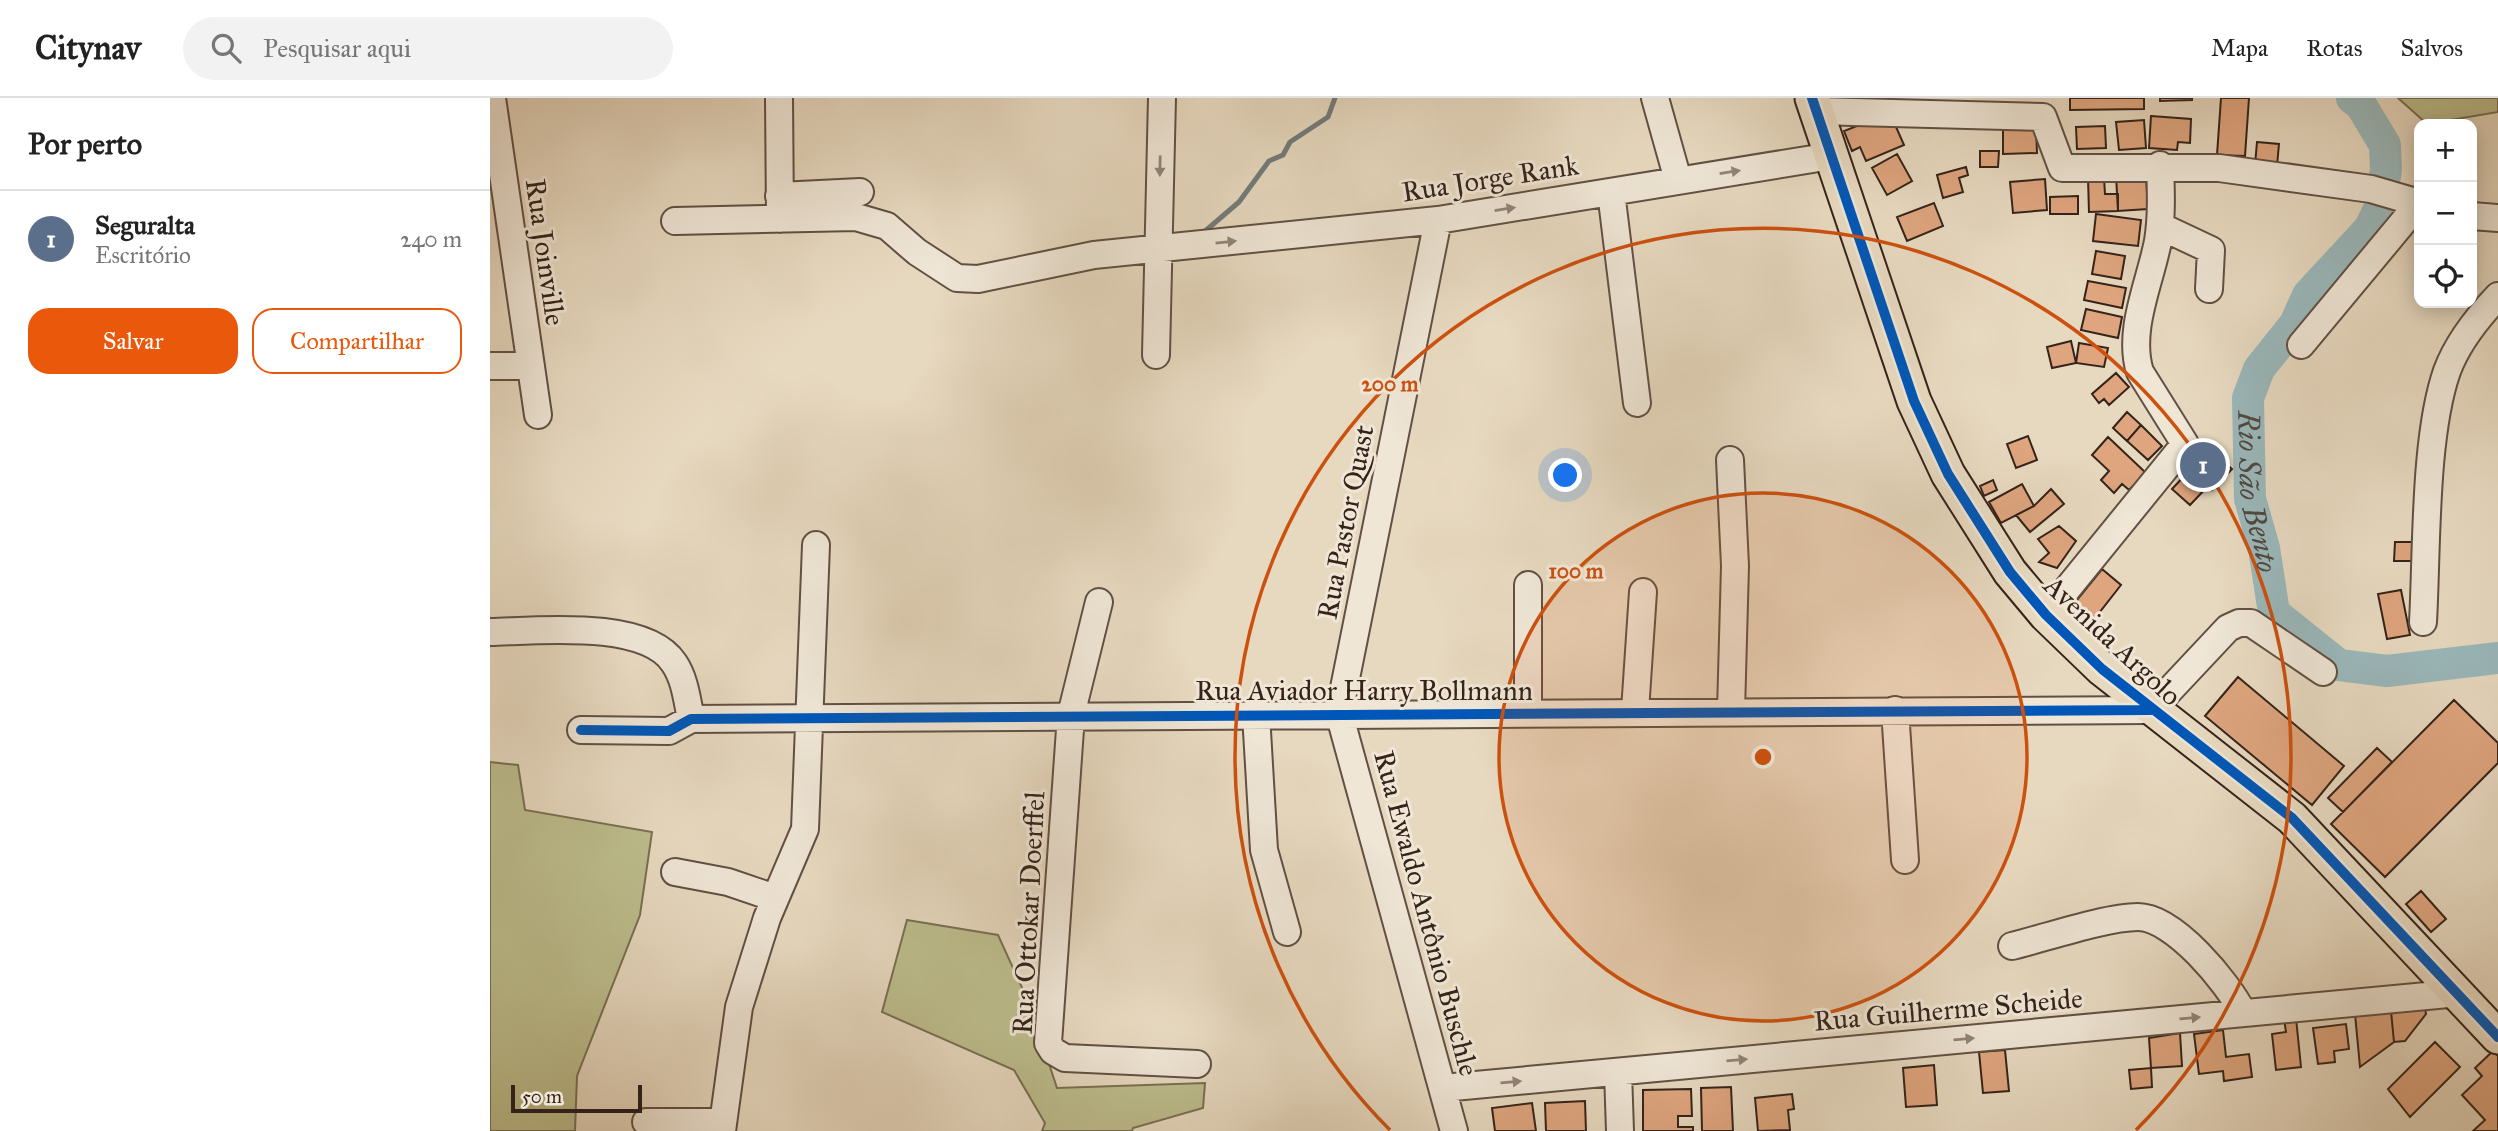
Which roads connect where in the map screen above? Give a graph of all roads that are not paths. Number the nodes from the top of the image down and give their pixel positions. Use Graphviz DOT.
graph roads {
  1 [pos="492,98"];
  2 [pos="779,98"];
  3 [pos="1162,98"];
  4 [pos="1655,98"];
  5 [pos="1814,104"];
  6 [pos="1831,156"];
  7 [pos="2160,166"];
  8 [pos="1678,180"];
  9 [pos="860,192"];
  10 [pos="1611,192"];
  11 [pos="2401,197"];
  12 [pos="779,207"];
  13 [pos="2477,216"];
  14 [pos="2498,218"];
  15 [pos="1438,220"];
  16 [pos="676,221"];
  17 [pos="2160,226"];
  18 [pos="1158,250"];
  19 [pos="2209,289"];
  20 [pos="2498,296"];
  21 [pos="2301,345"];
  22 [pos="1156,355"];
  23 [pos="490,366"];
  24 [pos="531,366"];
  25 [pos="1637,403"];
  26 [pos="538,415"];
  27 [pos="1730,460"];
  28 [pos="816,545"];
  29 [pos="1528,585"];
  30 [pos="1643,592"];
  31 [pos="1099,602"];
  32 [pos="2046,615"];
  33 [pos="2423,622"];
  34 [pos="490,632"];
  35 [pos="2102,669"];
  36 [pos="2323,672"];
  37 [pos="2082,709"];
  38 [pos="1895,710"];
  39 [pos="2151,710"];
  40 [pos="1731,711"];
  41 [pos="1528,712"];
  42 [pos="1635,712"];
  43 [pos="1256,713"];
  44 [pos="1339,713"];
  45 [pos="1071,715"];
  46 [pos="691,719"];
  47 [pos="810,719"];
  48 [pos="581,730"];
  49 [pos="1905,860"];
  50 [pos="676,872"];
  51 [pos="775,898"];
  52 [pos="1287,932"];
  53 [pos="2011,946"];
  54 [pos="2459,993"];
  55 [pos="2243,1013"];
  56 [pos="2498,1037"];
  57 [pos="1197,1064"];
  58 [pos="1618,1072"];
  59 [pos="1443,1088"];
  60 [pos="646,1122"];
  61 [pos="722,1127"];
  62 [pos="1449,1128"];
  63 [pos="1620,1131"];
  1 -- 24 [label="street, Rua Joinville"];
  2 -- 12 [label="street"];
  3 -- 18 [label="street, one-way"];
  4 -- 8 [label="street"];
  5 -- 6 [label="main road, Avenida Argolo"];
  5 -- 7 [label="street"];
  8 -- 6 [label="street, Rua Jorge Rank, one-way"];
  6 -- 32 [label="main road, Avenida Argolo"];
  7 -- 11 [label="street"];
  7 -- 17 [label="street"];
  8 -- 10 [label="street, Rua Jorge Rank"];
  9 -- 12 [label="street"];
  15 -- 10 [label="street, Rua Jorge Rank, one-way"];
  10 -- 25 [label="street"];
  11 -- 21 [label="street"];
  12 -- 16 [label="street"];
  12 -- 18 [label="street, Rua Jorge Rank"];
  13 -- 14 [label="street"];
  18 -- 15 [label="street, Rua Jorge Rank, one-way"];
  15 -- 44 [label="street, Rua Pastor Quast"];
  17 -- 19 [label="street"];
  17 -- 32 [label="street"];
  18 -- 22 [label="street"];
  20 -- 33 [label="street"];
  23 -- 24 [label="street"];
  24 -- 26 [label="street, Rua Joinville"];
  27 -- 40 [label="street"];
  28 -- 47 [label="street"];
  29 -- 41 [label="street"];
  30 -- 42 [label="street"];
  31 -- 45 [label="street"];
  32 -- 35 [label="main road, Avenida Argolo"];
  34 -- 46 [label="street"];
  35 -- 37 [label="street"];
  35 -- 39 [label="main road, Avenida Argolo"];
  36 -- 39 [label="street"];
  37 -- 38 [label="street, Rua Aviador Harry Bollmann"];
  37 -- 39 [label="street, Rua Aviador Harry Bollmann"];
  38 -- 40 [label="street, Rua Aviador Harry Bollmann"];
  38 -- 49 [label="street"];
  39 -- 54 [label="main road, Avenida Argolo"];
  40 -- 42 [label="street, Rua Aviador Harry Bollmann"];
  41 -- 42 [label="street, Rua Aviador Harry Bollmann"];
  41 -- 44 [label="street, Rua Aviador Harry Bollmann"];
  43 -- 44 [label="street, Rua Aviador Harry Bollmann"];
  43 -- 45 [label="street, Rua Aviador Harry Bollmann"];
  43 -- 52 [label="street"];
  44 -- 59 [label="street, Rua Ewaldo Antônio Buschle"];
  45 -- 47 [label="street, Rua Aviador Harry Bollmann"];
  45 -- 57 [label="street, Rua Ottokar Doerffel"];
  46 -- 47 [label="street, Rua Aviador Harry Bollmann"];
  46 -- 48 [label="street, Rua Aviador Harry Bollmann"];
  47 -- 51 [label="street"];
  50 -- 51 [label="street"];
  51 -- 61 [label="street"];
  53 -- 55 [label="street"];
  54 -- 55 [label="street, Rua Guilherme Scheide"];
  54 -- 56 [label="main road, Avenida Argolo"];
  58 -- 55 [label="street, Rua Guilherme Scheide, one-way"];
  59 -- 58 [label="street, Rua Guilherme Scheide, one-way"];
  58 -- 63 [label="street"];
  59 -- 62 [label="street, Rua Ewaldo Antônio Buschle"];
  60 -- 61 [label="street"];
}
